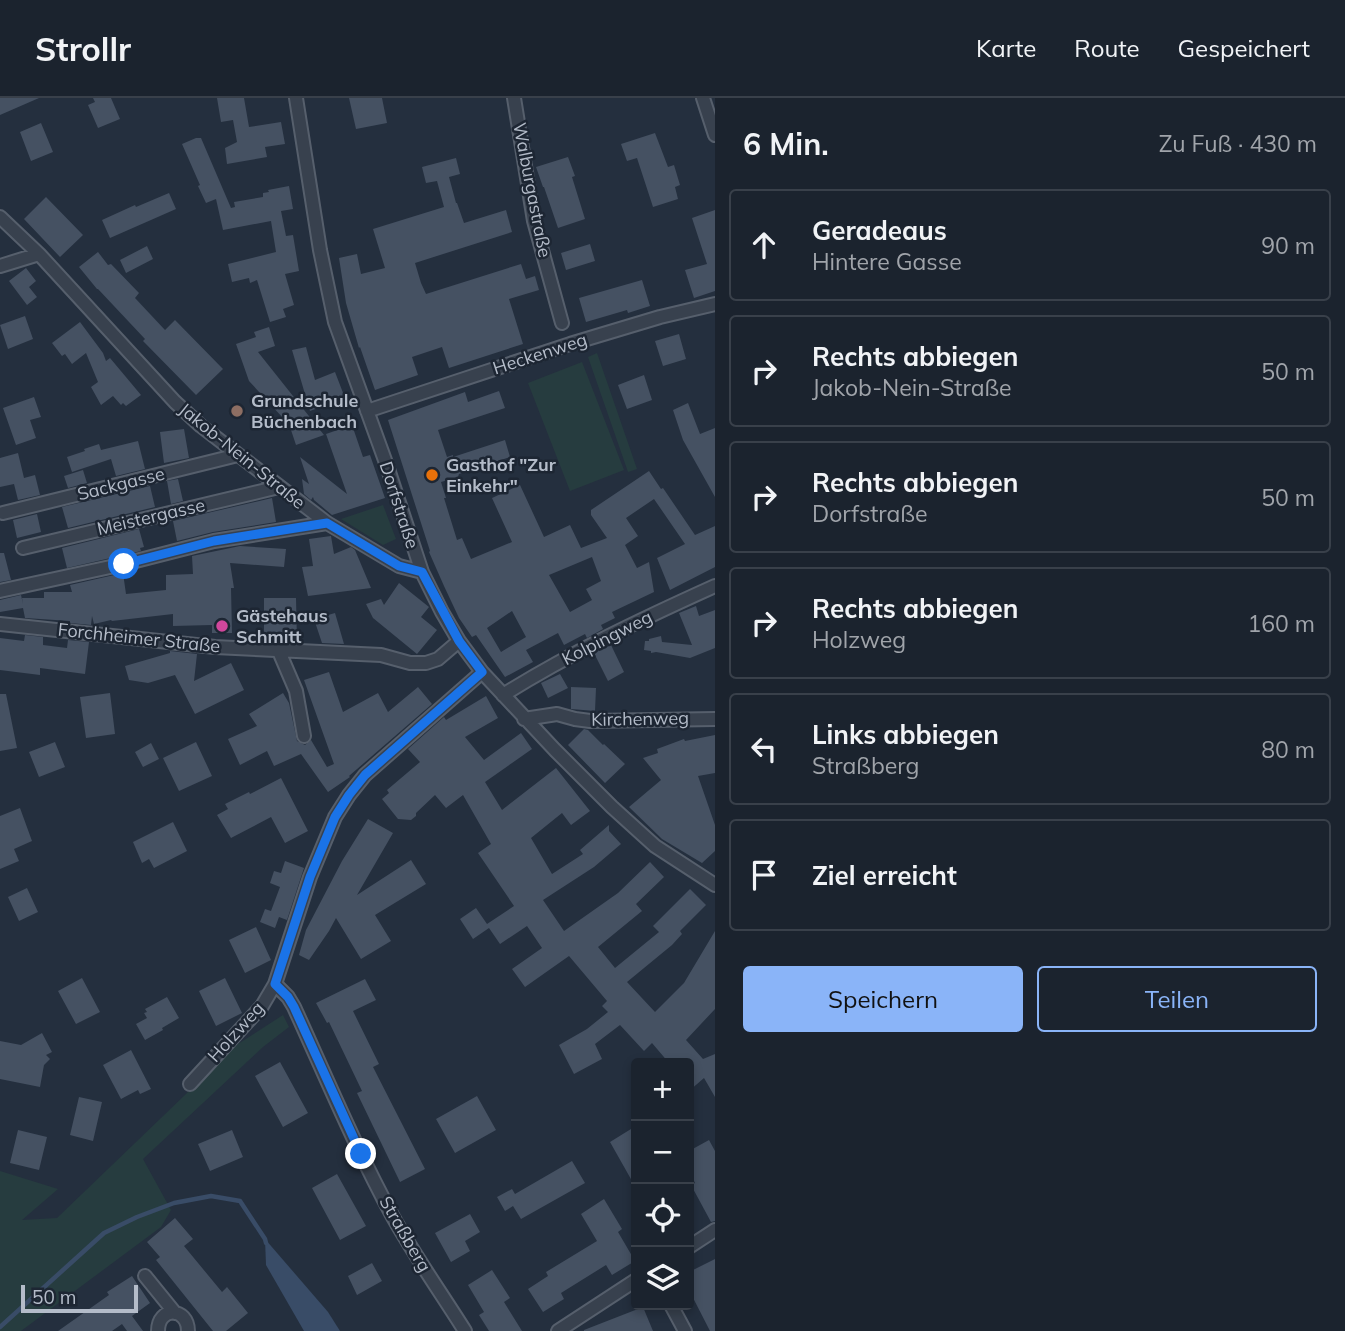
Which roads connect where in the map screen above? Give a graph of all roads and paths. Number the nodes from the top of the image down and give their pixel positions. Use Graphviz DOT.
graph roads {
  1 [pos="296,98"];
  2 [pos="514,98"];
  3 [pos="703,98"];
  4 [pos="715,135"];
  5 [pos="0,217"];
  6 [pos="39,254"];
  7 [pos="0,266"];
  8 [pos="715,304"];
  9 [pos="562,323"];
  10 [pos="367,411"];
  11 [pos="239,456"];
  12 [pos="279,487"];
  13 [pos="3,513"];
  14 [pos="327,523"];
  15 [pos="23,548"];
  16 [pos="422,572"];
  17 [pos="715,586"];
  18 [pos="0,591"];
  19 [pos="0,624"];
  20 [pos="459,641"];
  21 [pos="278,649"];
  22 [pos="482,672"];
  23 [pos="503,695"];
  24 [pos="713,718"];
  25 [pos="524,719"];
  26 [pos="304,736"];
  27 [pos="715,885"];
  28 [pos="275,984"];
  29 [pos="190,1084"];
  30 [pos="715,1230"];
  31 [pos="694,1244"];
  32 [pos="145,1276"];
  33 [pos="631,1283"];
  34 [pos="674,1310"];
  35 [pos="175,1313"];
  36 [pos="189,1330"];
  37 [pos="158,1331"];
  38 [pos="465,1331"];
  39 [pos="558,1331"];
  40 [pos="685,1331"];
  1 -- 10 [label="street, Dorfstraße"];
  2 -- 9 [label="street, Walburgastraße"];
  3 -- 4 [label="street"];
  5 -- 6 [label="street, Jakob-Nein-Straße"];
  6 -- 7 [label="street"];
  6 -- 11 [label="street, Jakob-Nein-Straße"];
  8 -- 10 [label="street, Heckenweg"];
  10 -- 16 [label="street, Dorfstraße"];
  11 -- 12 [label="street, Jakob-Nein-Straße"];
  11 -- 13 [label="street, Sackgasse"];
  12 -- 14 [label="street, Jakob-Nein-Straße"];
  12 -- 15 [label="street, Meistergasse"];
  14 -- 16 [label="street, Jakob-Nein-Straße"];
  14 -- 18 [label="street"];
  16 -- 20 [label="street, Dorfstraße"];
  17 -- 23 [label="street, Kolpingweg"];
  19 -- 21 [label="street, Forchheimer Straße"];
  20 -- 21 [label="street, Forchheimer Straße"];
  20 -- 22 [label="street, Dorfstraße"];
  21 -- 26 [label="street"];
  22 -- 23 [label="street, Dorfstraße"];
  22 -- 28 [label="street, Holzweg"];
  23 -- 25 [label="street, Dorfstraße"];
  24 -- 25 [label="street, Kirchenweg"];
  25 -- 27 [label="street, Dorfstraße"];
  28 -- 29 [label="street, Holzweg"];
  28 -- 38 [label="street, Straßberg"];
  30 -- 31 [label="street"];
  32 -- 35 [label="street"];
  33 -- 39 [label="street"];
  34 -- 40 [label="street"];
  35 -- 36 [label="street"];
  35 -- 37 [label="street"];
}
